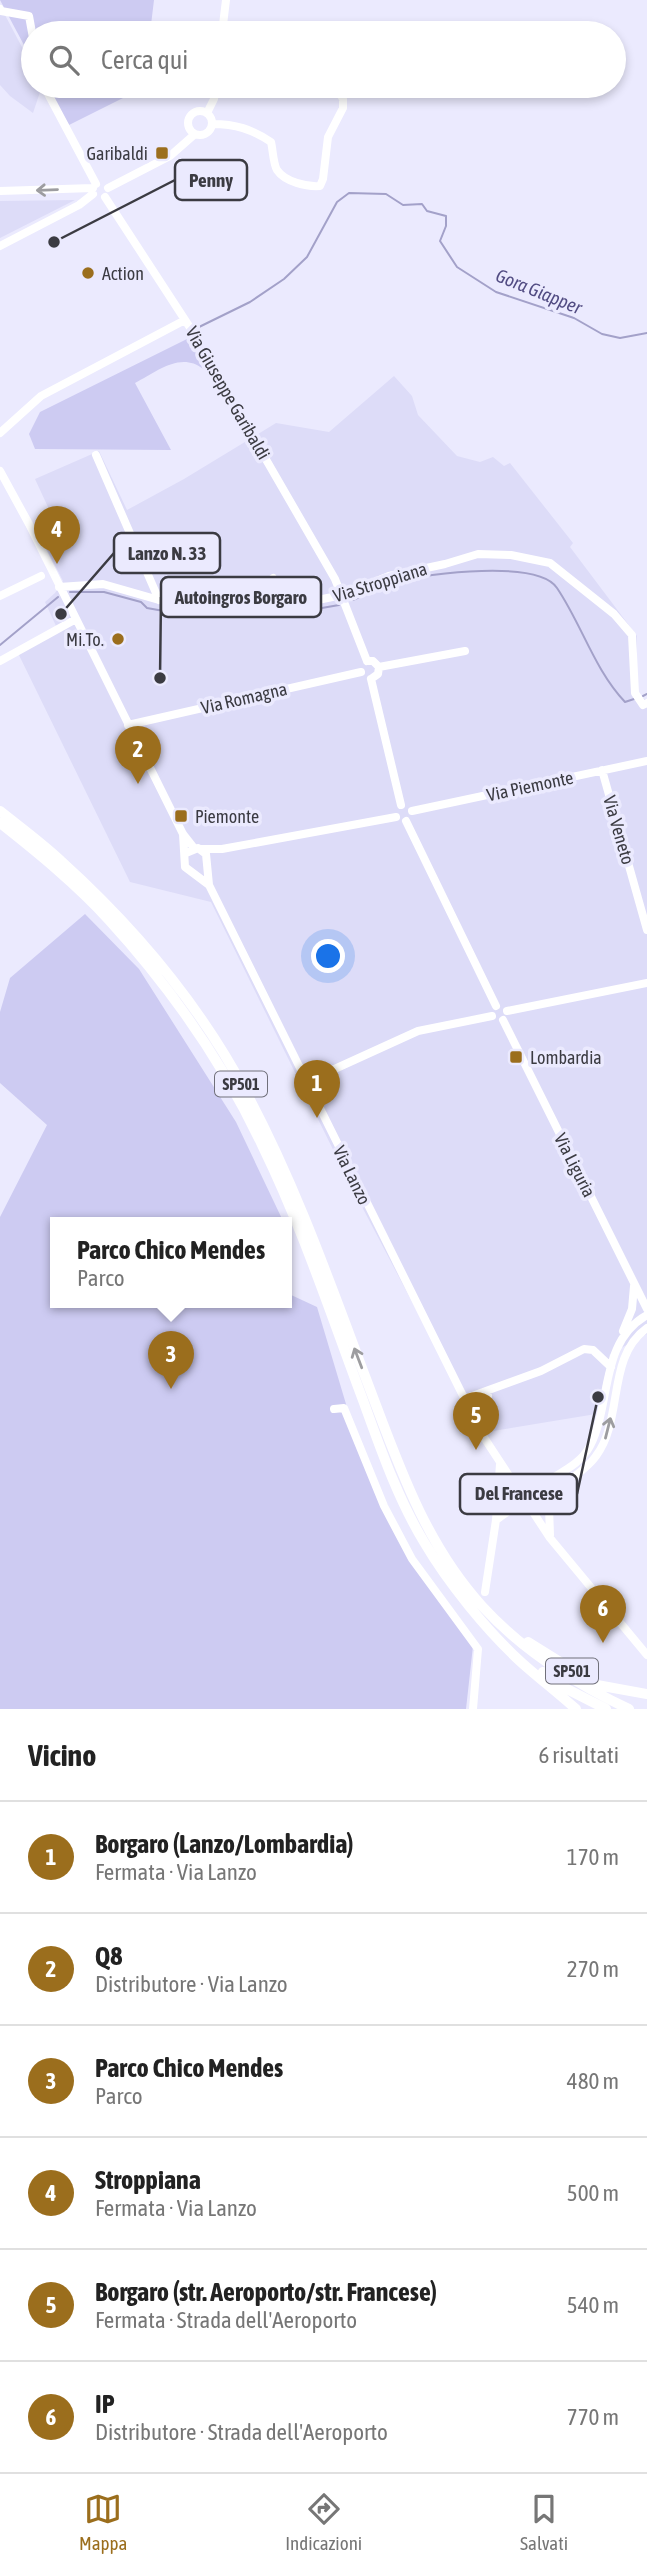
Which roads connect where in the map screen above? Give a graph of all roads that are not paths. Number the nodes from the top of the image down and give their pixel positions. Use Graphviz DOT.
graph roads {
  1 [pos="226,0"];
  2 [pos="0,9"];
  3 [pos="30,21"];
  4 [pos="223,21"];
  5 [pos="50,98"];
  6 [pos="214,98"];
  7 [pos="342,98"];
  8 [pos="207,113"];
  9 [pos="212,124"];
  10 [pos="195,134"];
  11 [pos="94,189"];
  12 [pos="0,191"];
  13 [pos="106,192"];
  14 [pos="0,246"];
  15 [pos="189,327"];
  16 [pos="0,433"];
  17 [pos="96,455"];
  18 [pos="0,471"];
  19 [pos="41,576"];
  20 [pos="273,578"];
  21 [pos="59,587"];
  22 [pos="342,595"];
  23 [pos="0,596"];
  24 [pos="283,599"];
  25 [pos="159,600"];
  26 [pos="75,620"];
  27 [pos="465,651"];
  28 [pos="367,661"];
  29 [pos="0,662"];
  30 [pos="379,667"];
  31 [pos="361,671"];
  32 [pos="371,679"];
  33 [pos="647,703"];
  34 [pos="128,724"];
  35 [pos="647,761"];
  36 [pos="602,770"];
  37 [pos="401,805"];
  38 [pos="0,811"];
  39 [pos="412,811"];
  40 [pos="396,817"];
  41 [pos="406,821"];
  42 [pos="0,823"];
  43 [pos="222,849"];
  44 [pos="194,850"];
  45 [pos="207,863"];
  46 [pos="194,872"];
  47 [pos="209,885"];
  48 [pos="647,930"];
  49 [pos="647,983"];
  50 [pos="496,1006"];
  51 [pos="507,1011"];
  52 [pos="492,1016"];
  53 [pos="503,1020"];
  54 [pos="306,1082"];
  55 [pos="634,1283"];
  56 [pos="647,1294"];
  57 [pos="647,1309"];
  58 [pos="647,1315"];
  59 [pos="647,1328"];
  60 [pos="617,1345"];
  61 [pos="611,1367"];
  62 [pos="497,1387"];
  63 [pos="488,1396"];
  64 [pos="466,1403"];
  65 [pos="334,1409"];
  66 [pos="484,1436"];
  67 [pos="500,1464"];
  68 [pos="509,1477"];
  69 [pos="570,1479"];
  70 [pos="545,1483"];
  71 [pos="525,1502"];
  72 [pos="496,1520"];
  73 [pos="550,1538"];
  74 [pos="485,1592"];
  75 [pos="499,1630"];
  76 [pos="647,1655"];
  77 [pos="647,1694"];
  78 [pos="473,1709"];
  79 [pos="576,1709"];
  80 [pos="606,1709"];
  81 [pos="629,1709"];
  1 -- 4 [label="street"];
  2 -- 3 [label="street"];
  5 -- 11 [label="street"];
  6 -- 8 [label="street"];
  7 -- 9 [label="street"];
  8 -- 9 [label="street"];
  8 -- 10 [label="street"];
  9 -- 10 [label="street"];
  10 -- 13 [label="street"];
  11 -- 12 [label="street, one-way"];
  11 -- 13 [label="street"];
  11 -- 13 [label="street"];
  11 -- 14 [label="street"];
  13 -- 15 [label="street, Via Giuseppe Garibaldi"];
  15 -- 16 [label="street"];
  15 -- 22 [label="street, Via Giuseppe Garibaldi"];
  17 -- 25 [label="street"];
  18 -- 21 [label="street"];
  19 -- 23 [label="street"];
  20 -- 24 [label="street"];
  21 -- 25 [label="street, Via Stroppiana"];
  21 -- 26 [label="street"];
  22 -- 24 [label="street, Via Stroppiana"];
  22 -- 28 [label="street"];
  22 -- 33 [label="street, Via Stroppiana"];
  24 -- 25 [label="street, Via Stroppiana"];
  26 -- 29 [label="street"];
  26 -- 34 [label="street"];
  27 -- 30 [label="street"];
  28 -- 30 [label="street"];
  28 -- 31 [label="street"];
  30 -- 32 [label="street"];
  31 -- 32 [label="street"];
  31 -- 34 [label="street, Via Romagna"];
  32 -- 37 [label="street"];
  34 -- 44 [label="street"];
  35 -- 36 [label="street, Via Piemonte"];
  36 -- 39 [label="street, Via Piemonte"];
  36 -- 48 [label="street, Via Veneto"];
  37 -- 39 [label="street"];
  37 -- 40 [label="street"];
  75 -- 38 [label="highway, SP501, one-way"];
  39 -- 41 [label="street"];
  40 -- 41 [label="street"];
  40 -- 43 [label="street"];
  41 -- 50 [label="street"];
  42 -- 75 [label="highway, SP501"];
  43 -- 44 [label="street"];
  43 -- 45 [label="street"];
  44 -- 45 [label="street"];
  44 -- 46 [label="street"];
  45 -- 46 [label="street"];
  45 -- 47 [label="street, Via Lanzo"];
  46 -- 47 [label="street, Via Lanzo"];
  47 -- 54 [label="street, Via Lanzo"];
  49 -- 51 [label="street"];
  50 -- 51 [label="street"];
  50 -- 52 [label="street"];
  51 -- 53 [label="street"];
  52 -- 53 [label="street"];
  52 -- 54 [label="street"];
  53 -- 55 [label="street, Via Liguria"];
  54 -- 64 [label="street, Via Lanzo"];
  55 -- 56 [label="street"];
  55 -- 57 [label="street, Via Liguria"];
  55 -- 60 [label="street"];
  58 -- 60 [label="street"];
  69 -- 59 [label="street, one-way"];
  60 -- 61 [label="street"];
  61 -- 62 [label="street"];
  61 -- 70 [label="street"];
  62 -- 63 [label="street"];
  62 -- 64 [label="street"];
  63 -- 64 [label="street"];
  63 -- 66 [label="street"];
  64 -- 66 [label="street, Via Lanzo"];
  65 -- 78 [label="street"];
  66 -- 67 [label="street"];
  67 -- 68 [label="street"];
  67 -- 72 [label="street"];
  68 -- 70 [label="street"];
  68 -- 71 [label="street"];
  69 -- 71 [label="street"];
  69 -- 73 [label="street"];
  70 -- 71 [label="street"];
  71 -- 72 [label="street"];
  71 -- 73 [label="street"];
  72 -- 74 [label="street"];
  73 -- 76 [label="street"];
  75 -- 77 [label="highway, SP501"];
  75 -- 79 [label="highway, SP501"];
  75 -- 80 [label="highway, SP501"];
  75 -- 81 [label="highway, SP501"];
}
